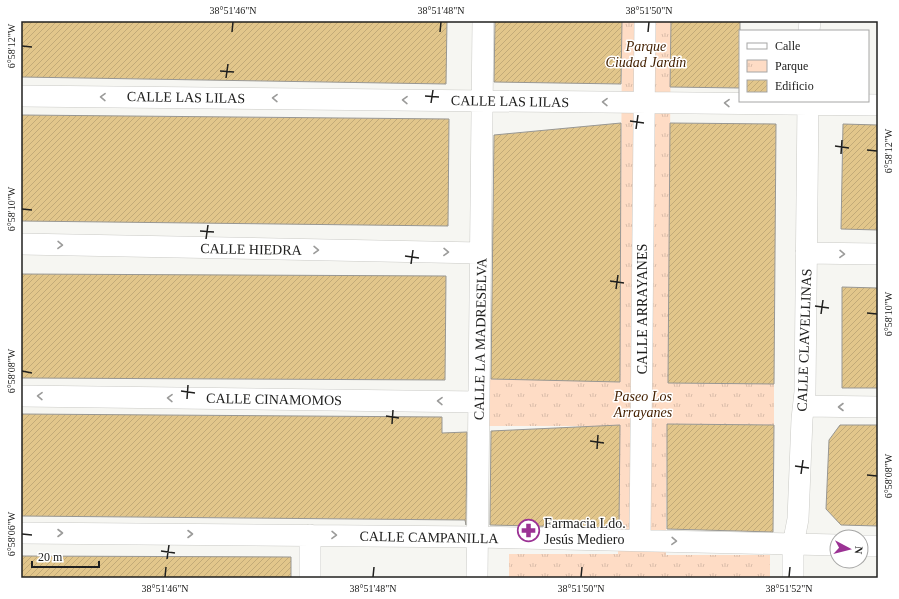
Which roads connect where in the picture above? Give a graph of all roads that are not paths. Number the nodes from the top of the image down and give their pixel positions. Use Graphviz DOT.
graph roads {
  1 [pos="483,21"];
  2 [pos="645,21"];
  3 [pos="21,96"];
  4 [pos="482,100"];
  5 [pos="644,102"];
  6 [pos="808,103"];
  7 [pos="878,105"];
  8 [pos="21,244"];
  9 [pos="481,253"];
  10 [pos="806,253"];
  11 [pos="878,254"];
  12 [pos="21,396"];
  13 [pos="479,402"];
  14 [pos="804,406"];
  15 [pos="878,407"];
  16 [pos="21,533"];
  17 [pos="310,535"];
  18 [pos="478,537"];
  19 [pos="640,540"];
  20 [pos="793,545"];
  21 [pos="829,546"];
  22 [pos="310,578"];
  23 [pos="477,578"];
  24 [pos="793,578"];
  1 -- 4 [label="street, CALLE LA MADRESELVA"];
  2 -- 5 [label="street, CALLE ARRAYANES"];
  4 -- 3 [label="street, CALLE LAS LILAS, one-way"];
  5 -- 4 [label="street, CALLE LAS LILAS, one-way"];
  4 -- 9 [label="street, CALLE LA MADRESELVA"];
  6 -- 5 [label="street, CALLE LAS LILAS, one-way"];
  5 -- 19 [label="street, CALLE ARRAYANES"];
  6 -- 7 [label="street, CALLE LAS LILAS"];
  6 -- 10 [label="street, CALLE CLAVELLINAS"];
  8 -- 9 [label="street, CALLE HIEDRA, one-way"];
  9 -- 13 [label="street, CALLE LA MADRESELVA"];
  10 -- 11 [label="street, one-way"];
  10 -- 14 [label="street, CALLE CLAVELLINAS"];
  13 -- 12 [label="street, CALLE CINAMOMOS, one-way"];
  13 -- 18 [label="street, CALLE LA MADRESELVA"];
  15 -- 14 [label="street, one-way"];
  14 -- 20 [label="street, CALLE CLAVELLINAS"];
  16 -- 17 [label="street, CALLE CAMPANILLA, one-way"];
  17 -- 18 [label="street, CALLE CAMPANILLA, one-way"];
  17 -- 22 [label="street"];
  18 -- 19 [label="street, CALLE CAMPANILLA"];
  18 -- 23 [label="street, CALLE LA MADRESELVA"];
  19 -- 20 [label="street, CALLE CAMPANILLA, one-way"];
  20 -- 21 [label="street, CALLE CAMPANILLA"];
  20 -- 24 [label="street, CALLE CLAVELLINAS"];
}
